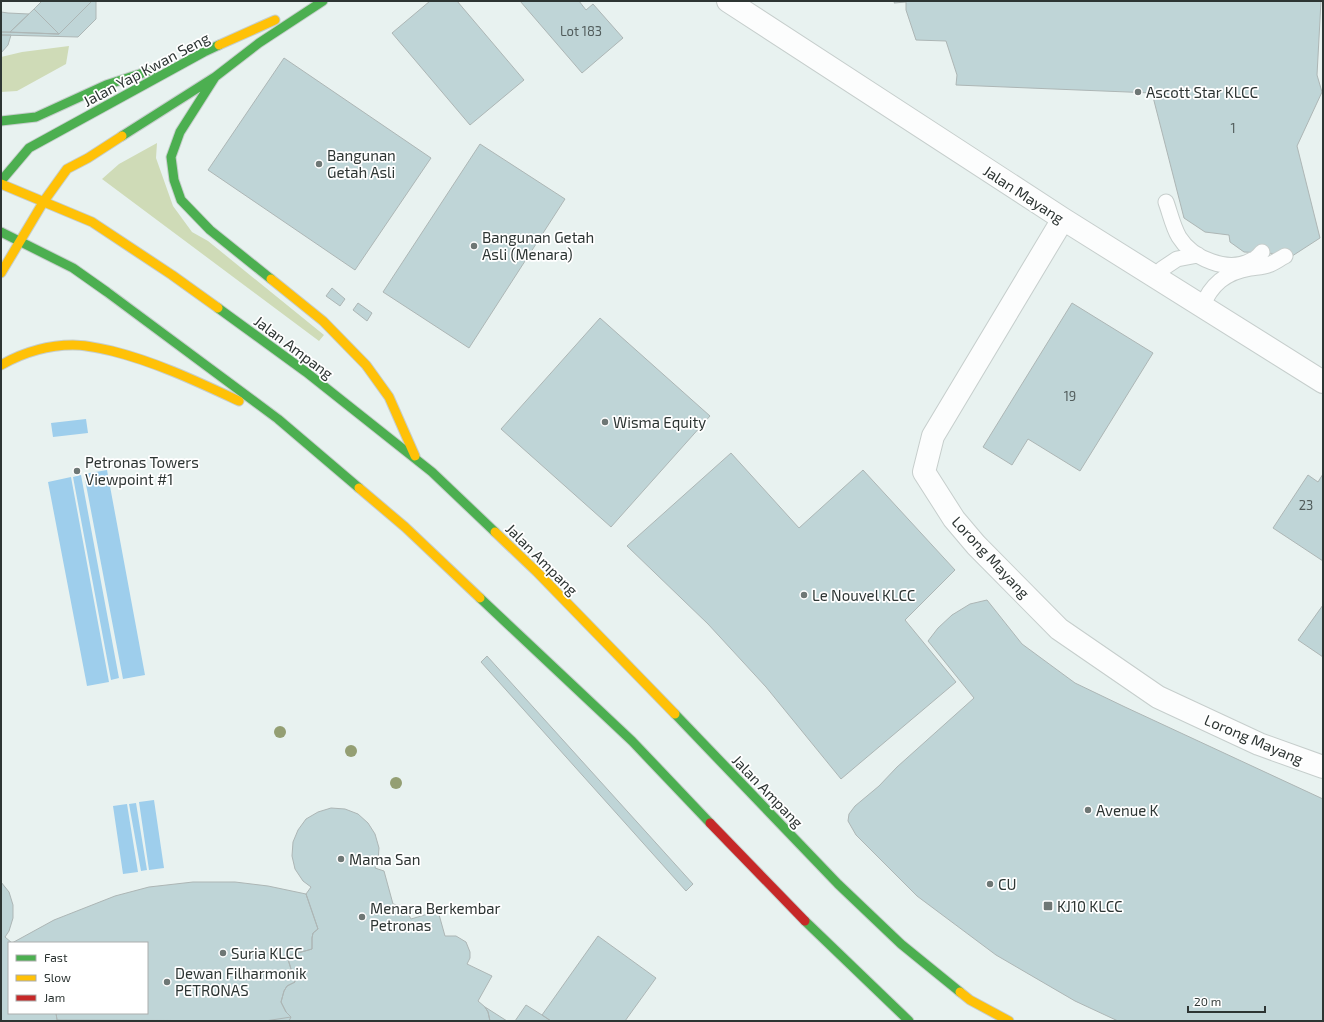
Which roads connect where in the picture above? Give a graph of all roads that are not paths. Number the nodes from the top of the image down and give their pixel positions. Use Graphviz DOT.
graph roads {
  1 [pos="316,1"];
  2 [pos="323,1"];
  3 [pos="728,1"];
  4 [pos="204,52"];
  5 [pos="215,77"];
  6 [pos="1,121"];
  7 [pos="1,180"];
  8 [pos="1,184"];
  9 [pos="44,201"];
  10 [pos="1166,202"];
  11 [pos="1063,219"];
  12 [pos="1,232"];
  13 [pos="21,241"];
  14 [pos="1262,252"];
  15 [pos="1198,255"];
  16 [pos="1285,256"];
  17 [pos="1224,270"];
  18 [pos="1,273"];
  19 [pos="1156,278"];
  20 [pos="1202,307"];
  21 [pos="1,365"];
  22 [pos="1323,382"];
  23 [pos="278,419"];
  24 [pos="416,459"];
  25 [pos="1323,767"];
  26 [pos="909,1021"];
  27 [pos="1009,1021"];
  1 -- 4 [label="main road, Jalan Yap Kwan Seng"];
  2 -- 5 [label="main road"];
  3 -- 11 [label="street, Jalan Mayang"];
  4 -- 6 [label="main road"];
  4 -- 7 [label="main road, Jalan Yap Kwan Seng"];
  5 -- 9 [label="main road"];
  5 -- 24 [label="main road"];
  8 -- 9 [label="main road, Jalan Ampang"];
  9 -- 13 [label="main road"];
  9 -- 24 [label="main road, Jalan Ampang"];
  10 -- 15 [label="lane"];
  11 -- 19 [label="street, Jalan Mayang"];
  11 -- 25 [label="street, Lorong Mayang"];
  12 -- 13 [label="main road"];
  13 -- 18 [label="main road"];
  13 -- 23 [label="main road"];
  14 -- 17 [label="lane"];
  15 -- 17 [label="lane"];
  15 -- 19 [label="lane"];
  16 -- 17 [label="lane"];
  17 -- 20 [label="lane"];
  19 -- 20 [label="street, Jalan Mayang"];
  20 -- 22 [label="street, Jalan Mayang"];
  21 -- 23 [label="main road"];
  23 -- 26 [label="main road"];
  24 -- 27 [label="main road, Jalan Ampang"];
}
